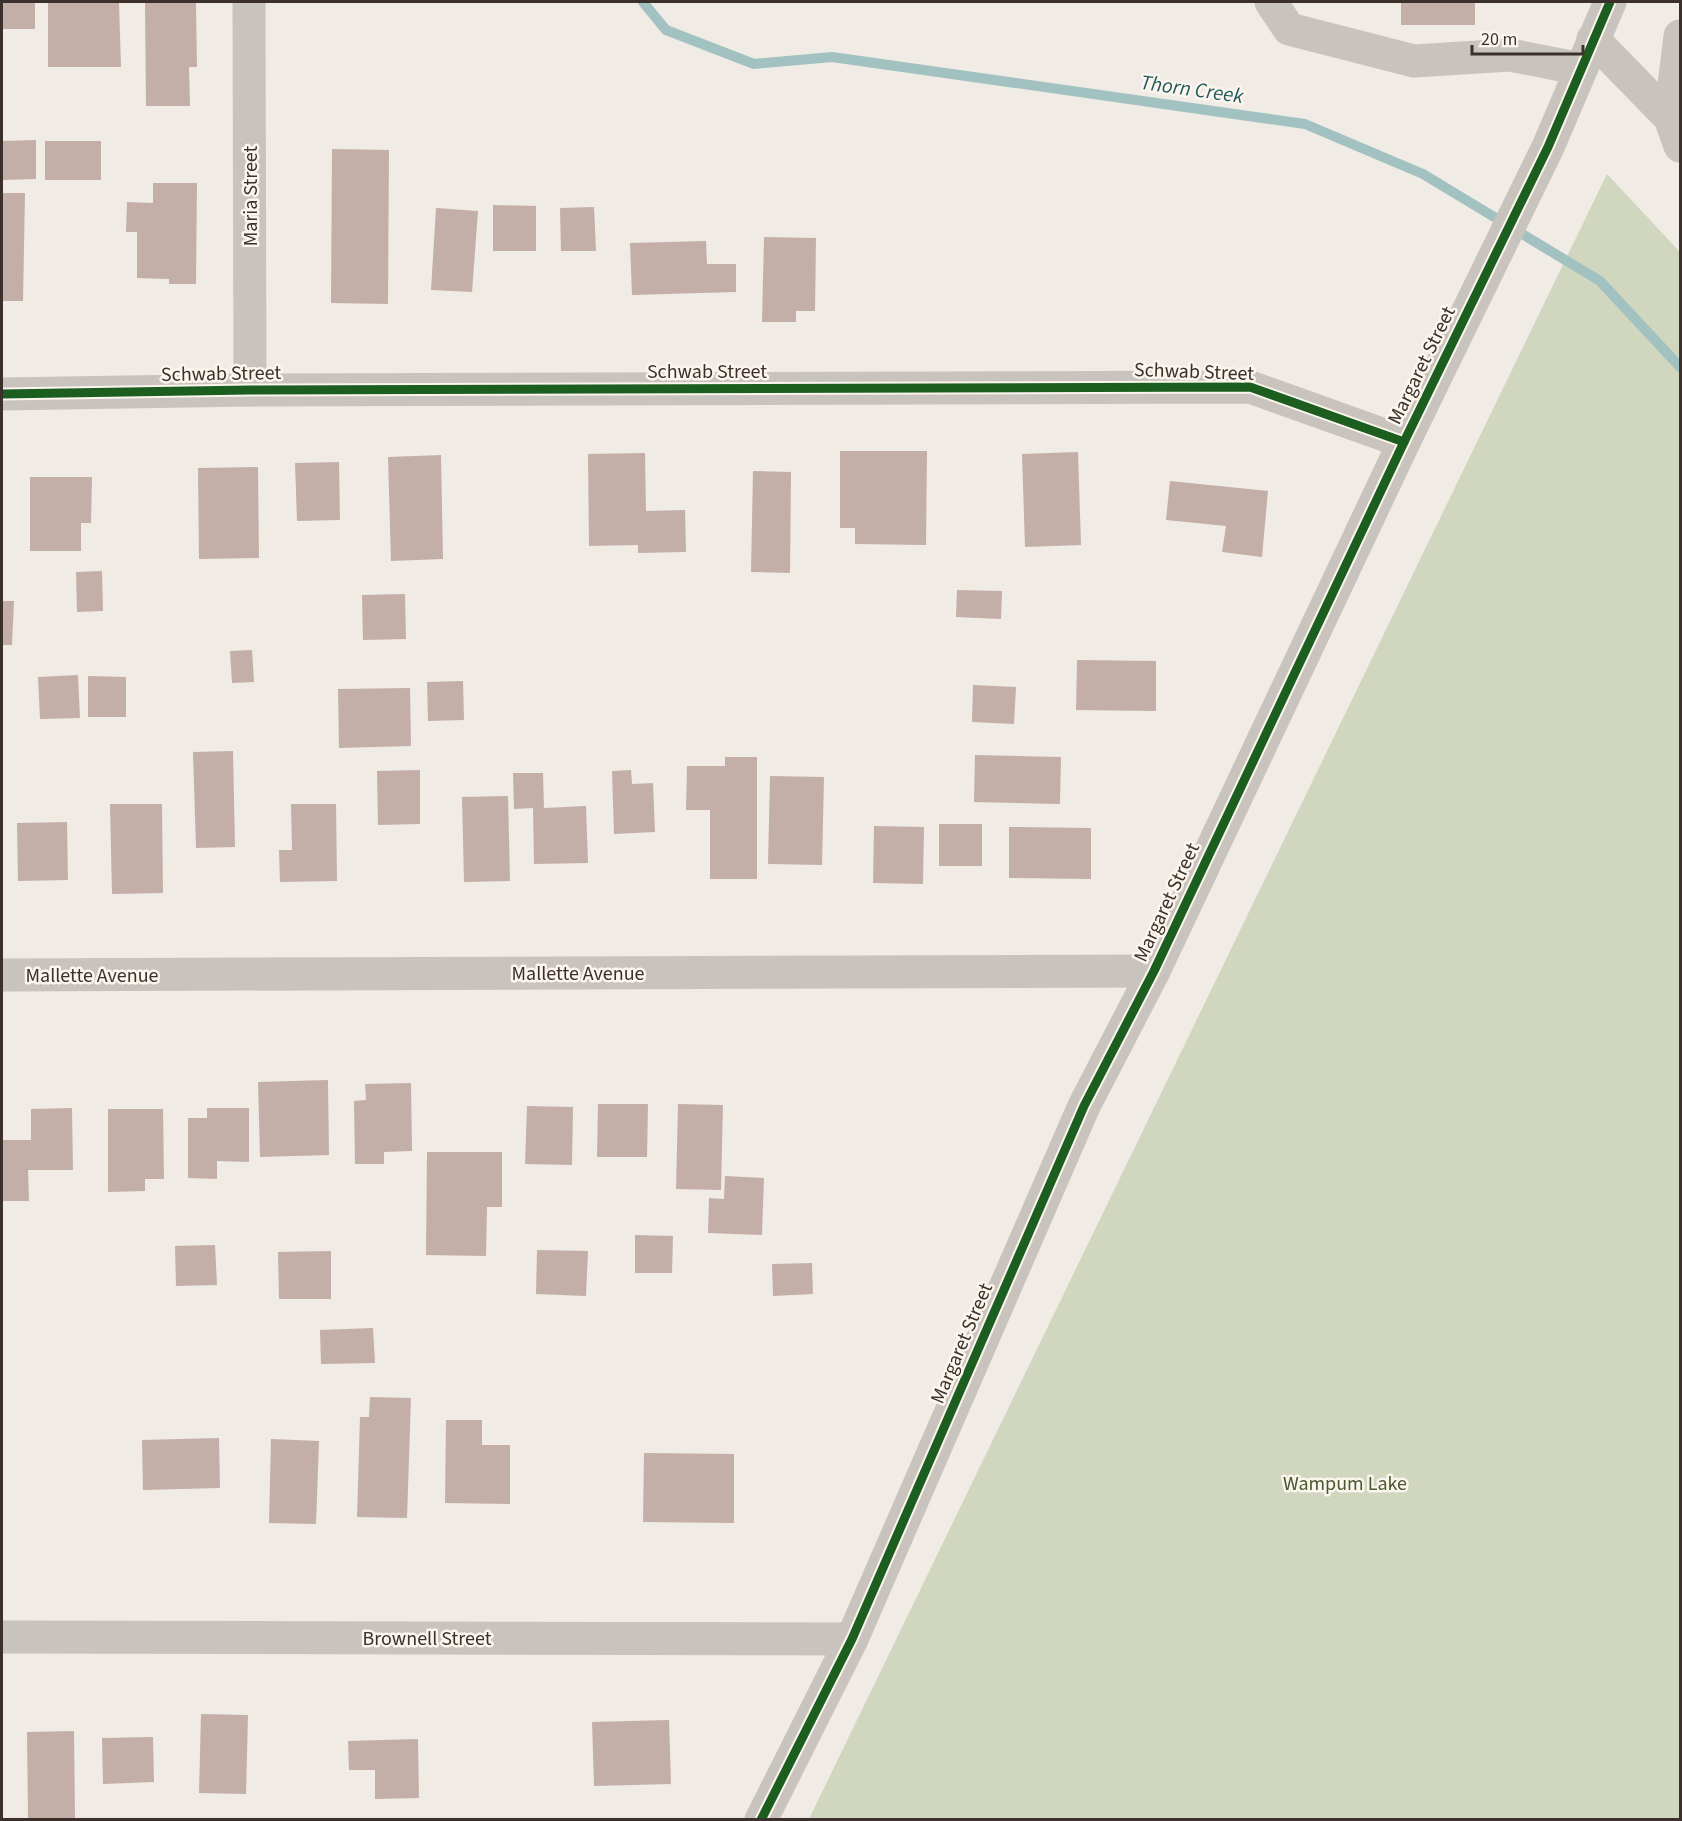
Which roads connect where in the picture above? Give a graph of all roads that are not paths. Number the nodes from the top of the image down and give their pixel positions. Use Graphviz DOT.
graph roads {
  1 [pos="249,2"];
  2 [pos="1271,2"];
  3 [pos="1610,2"];
  4 [pos="1680,36"];
  5 [pos="1593,39"];
  6 [pos="1581,69"];
  7 [pos="1675,132"];
  8 [pos="250,390"];
  9 [pos="2,394"];
  10 [pos="1404,442"];
  11 [pos="1154,970"];
  12 [pos="2,975"];
  13 [pos="2,1637"];
  14 [pos="852,1639"];
  15 [pos="761,1820"];
  1 -- 8 [label="street, Maria Street"];
  2 -- 6 [label="street"];
  3 -- 5 [label="street, Margaret Street"];
  4 -- 7 [label="street"];
  5 -- 6 [label="street, Margaret Street"];
  5 -- 7 [label="street"];
  6 -- 10 [label="street, Margaret Street"];
  8 -- 9 [label="street, Schwab Street"];
  8 -- 10 [label="street, Schwab Street"];
  10 -- 11 [label="street, Margaret Street"];
  11 -- 12 [label="street, Mallette Avenue"];
  11 -- 14 [label="street, Margaret Street"];
  13 -- 14 [label="street, Brownell Street"];
  14 -- 15 [label="street, Margaret Street"];
}
